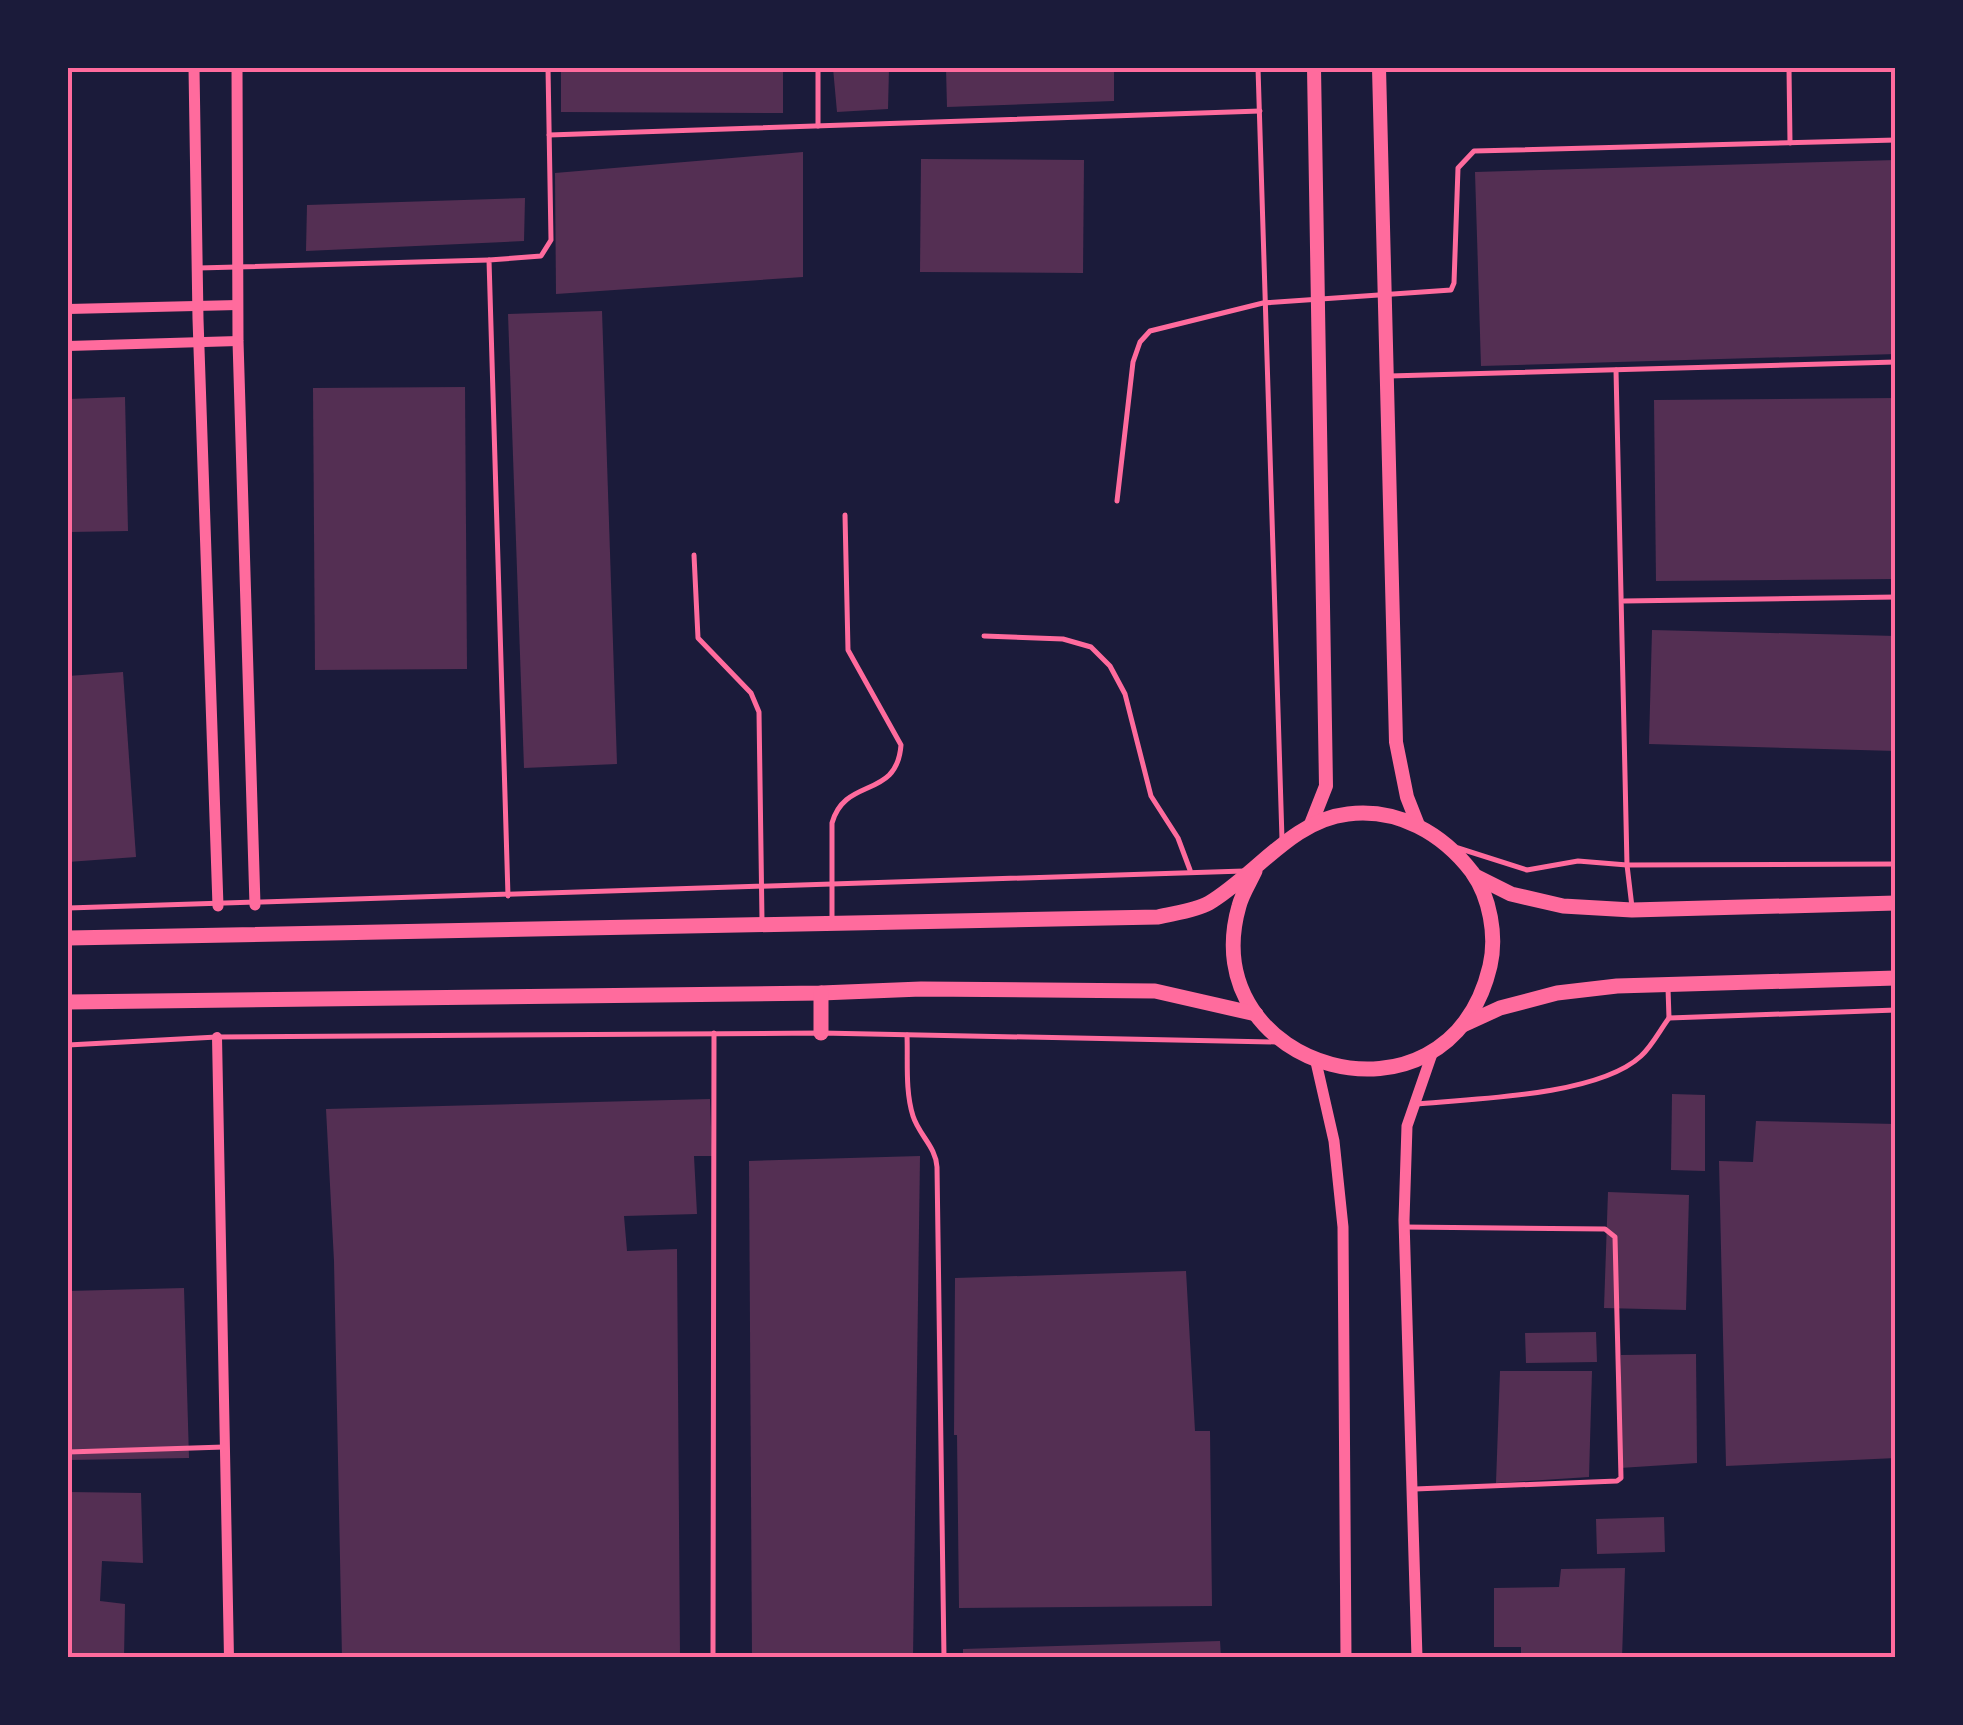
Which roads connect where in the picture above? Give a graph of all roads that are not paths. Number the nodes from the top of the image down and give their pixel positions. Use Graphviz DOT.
graph roads {
  1 [pos="194,68"];
  2 [pos="237,68"];
  3 [pos="548,68"];
  4 [pos="818,68"];
  5 [pos="1258,68"];
  6 [pos="1314,68"];
  7 [pos="1379,68"];
  8 [pos="1789,68"];
  9 [pos="1260,111"];
  10 [pos="818,126"];
  11 [pos="549,135"];
  12 [pos="1896,140"];
  13 [pos="1790,142"];
  14 [pos="490,260"];
  15 [pos="238,265"];
  16 [pos="197,268"];
  17 [pos="1384,296"];
  18 [pos="1320,300"];
  19 [pos="1263,303"];
  20 [pos="238,305"];
  21 [pos="198,306"];
  22 [pos="68,309"];
  23 [pos="238,341"];
  24 [pos="198,343"];
  25 [pos="68,346"];
  26 [pos="1896,362"];
  27 [pos="1616,370"];
  28 [pos="1386,376"];
  29 [pos="1117,501"];
  30 [pos="844,516"];
  31 [pos="694,555"];
  32 [pos="1896,597"];
  33 [pos="1623,601"];
  34 [pos="984,636"];
  35 [pos="1311,824"];
  36 [pos="1418,825"];
  37 [pos="1450,845"];
  38 [pos="1282,846"];
  39 [pos="1896,864"];
  40 [pos="1627,865"];
  41 [pos="1190,870"];
  42 [pos="1255,872"];
  43 [pos="1475,876"];
  44 [pos="830,886"];
  45 [pos="761,888"];
  46 [pos="508,896"];
  47 [pos="255,904"];
  48 [pos="1896,904"];
  49 [pos="218,906"];
  50 [pos="68,908"];
  51 [pos="1632,910"];
  52 [pos="832,921"];
  53 [pos="762,923"];
  54 [pos="68,938"];
  55 [pos="1896,978"];
  56 [pos="1667,985"];
  57 [pos="821,993"];
  58 [pos="68,1002"];
  59 [pos="1896,1010"];
  60 [pos="1256,1014"];
  61 [pos="1669,1018"];
  62 [pos="1463,1026"];
  63 [pos="821,1033"];
  64 [pos="714,1034"];
  65 [pos="906,1035"];
  66 [pos="217,1036"];
  67 [pos="1282,1042"];
  68 [pos="68,1045"];
  69 [pos="1433,1052"];
  70 [pos="1316,1062"];
  71 [pos="1415,1104"];
  72 [pos="1404,1227"];
  73 [pos="224,1447"];
  74 [pos="68,1452"];
  75 [pos="1412,1489"];
  76 [pos="230,1658"];
  77 [pos="714,1658"];
  78 [pos="944,1658"];
  79 [pos="1346,1658"];
  80 [pos="1416,1658"];
  1 -- 16 [label="street"];
  2 -- 15 [label="street"];
  3 -- 11 [label="lane"];
  4 -- 10 [label="lane"];
  5 -- 9 [label="lane"];
  6 -- 18 [label="main road"];
  7 -- 17 [label="main road"];
  8 -- 13 [label="lane"];
  9 -- 10 [label="lane"];
  9 -- 19 [label="lane"];
  10 -- 11 [label="lane"];
  11 -- 14 [label="lane"];
  12 -- 13 [label="lane"];
  13 -- 17 [label="lane"];
  14 -- 15 [label="lane"];
  14 -- 46 [label="lane"];
  15 -- 16 [label="lane"];
  15 -- 20 [label="street"];
  16 -- 21 [label="street"];
  17 -- 18 [label="lane"];
  17 -- 28 [label="main road"];
  18 -- 19 [label="lane"];
  18 -- 35 [label="main road"];
  19 -- 29 [label="lane"];
  19 -- 38 [label="lane"];
  20 -- 21 [label="street"];
  20 -- 23 [label="street"];
  21 -- 22 [label="street"];
  21 -- 24 [label="street"];
  23 -- 24 [label="street"];
  23 -- 47 [label="street"];
  24 -- 25 [label="street"];
  24 -- 49 [label="street"];
  26 -- 27 [label="lane"];
  27 -- 28 [label="lane"];
  27 -- 33 [label="lane"];
  28 -- 36 [label="main road"];
  30 -- 44 [label="lane"];
  31 -- 45 [label="lane"];
  32 -- 33 [label="lane"];
  33 -- 40 [label="lane"];
  34 -- 41 [label="lane"];
  35 -- 36 [label="main road"];
  35 -- 38 [label="main road"];
  36 -- 37 [label="main road"];
  37 -- 40 [label="lane"];
  37 -- 43 [label="main road"];
  38 -- 42 [label="main road"];
  39 -- 40 [label="lane"];
  40 -- 51 [label="lane"];
  41 -- 42 [label="lane"];
  41 -- 44 [label="lane"];
  42 -- 52 [label="main road"];
  42 -- 60 [label="main road"];
  43 -- 51 [label="main road"];
  43 -- 62 [label="main road"];
  44 -- 45 [label="lane"];
  44 -- 52 [label="lane"];
  45 -- 46 [label="lane"];
  45 -- 53 [label="lane"];
  46 -- 47 [label="lane"];
  47 -- 49 [label="lane"];
  48 -- 51 [label="main road"];
  49 -- 50 [label="lane"];
  52 -- 53 [label="main road"];
  53 -- 54 [label="main road"];
  55 -- 56 [label="main road"];
  56 -- 61 [label="lane"];
  56 -- 62 [label="main road"];
  57 -- 58 [label="main road"];
  57 -- 60 [label="main road"];
  57 -- 63 [label="main road"];
  59 -- 61 [label="lane"];
  60 -- 67 [label="main road"];
  61 -- 71 [label="lane"];
  62 -- 69 [label="main road"];
  63 -- 64 [label="lane"];
  63 -- 65 [label="lane"];
  64 -- 66 [label="lane"];
  64 -- 77 [label="lane"];
  65 -- 67 [label="lane"];
  65 -- 78 [label="lane"];
  66 -- 68 [label="lane"];
  66 -- 73 [label="street"];
  67 -- 70 [label="main road"];
  69 -- 70 [label="main road"];
  69 -- 71 [label="street"];
  70 -- 79 [label="street"];
  71 -- 72 [label="street"];
  72 -- 75 [label="street"];
  72 -- 75 [label="lane"];
  73 -- 74 [label="lane"];
  73 -- 76 [label="street"];
  75 -- 80 [label="street"];
}
